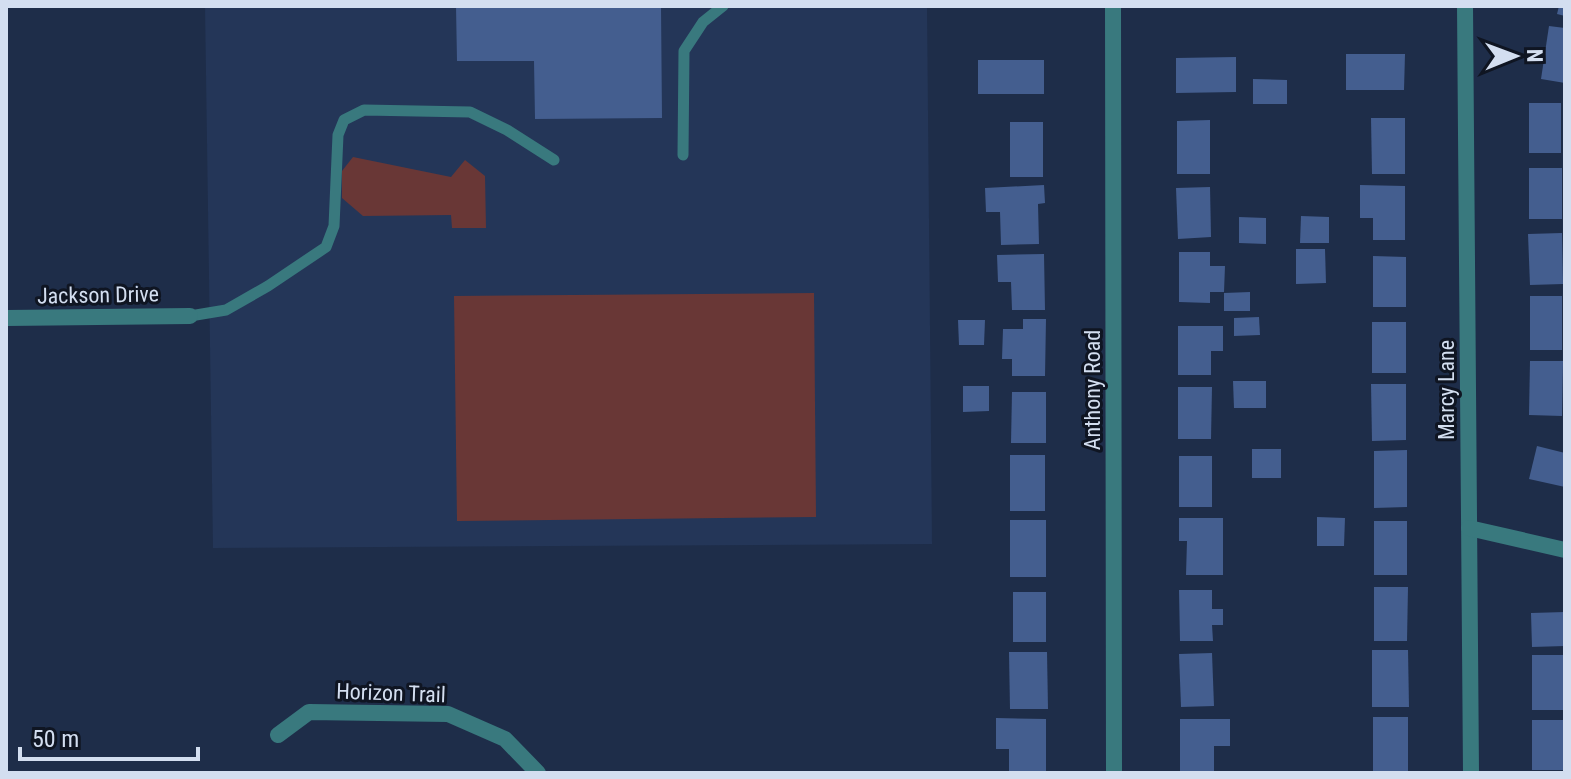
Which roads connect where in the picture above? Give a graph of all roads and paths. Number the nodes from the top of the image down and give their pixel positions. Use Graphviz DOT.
graph roads {
  1 [pos="723,6"];
  2 [pos="1113,6"];
  3 [pos="1465,6"];
  4 [pos="683,155"];
  5 [pos="554,160"];
  6 [pos="190,316"];
  7 [pos="6,318"];
  8 [pos="1469,528"];
  9 [pos="1565,550"];
  10 [pos="278,735"];
  11 [pos="538,773"];
  12 [pos="1114,773"];
  13 [pos="1471,773"];
  1 -- 4 [label="lane"];
  2 -- 12 [label="street, Anthony Road"];
  3 -- 8 [label="street, Marcy Lane"];
  5 -- 6 [label="lane"];
  6 -- 7 [label="street, Jackson Drive"];
  8 -- 9 [label="street"];
  8 -- 13 [label="street, Marcy Lane"];
  10 -- 11 [label="street, Horizon Trail"];
}
